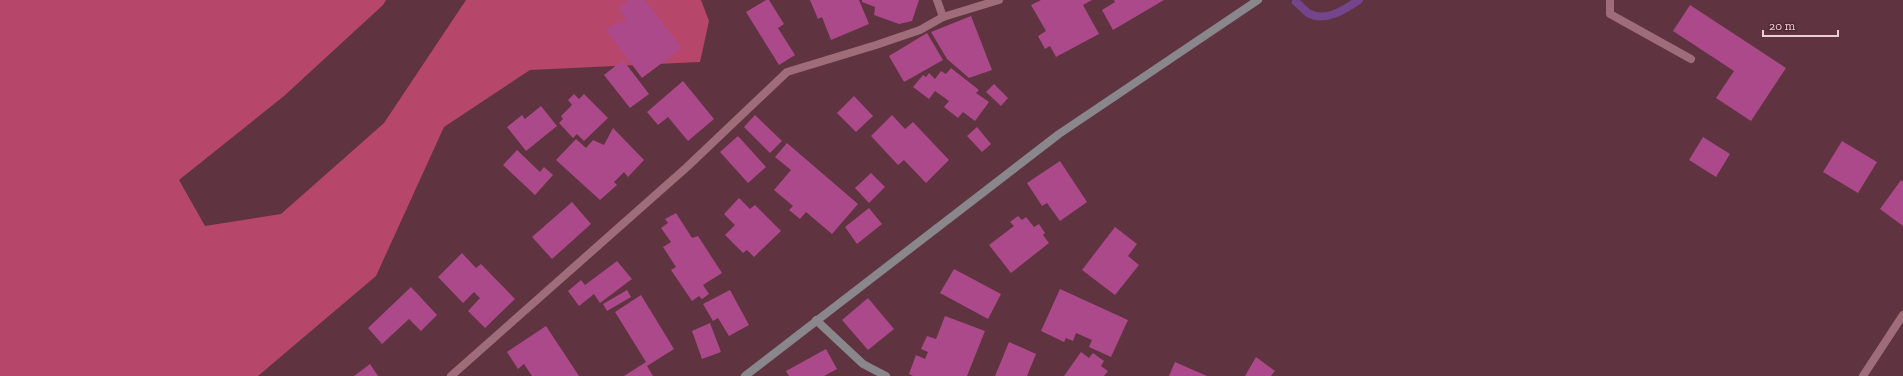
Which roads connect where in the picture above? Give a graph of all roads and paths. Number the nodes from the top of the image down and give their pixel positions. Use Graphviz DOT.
graph roads {
  1 [pos="937,0"];
  2 [pos="999,0"];
  3 [pos="1257,0"];
  4 [pos="1610,0"];
  5 [pos="943,17"];
  6 [pos="1691,59"];
  7 [pos="1903,315"];
  8 [pos="816,320"];
  9 [pos="451,376"];
  10 [pos="745,376"];
  11 [pos="886,376"];
  12 [pos="1863,376"];
  1 -- 5 [label="street"];
  2 -- 5 [label="street"];
  3 -- 8 [label="street"];
  4 -- 6 [label="street"];
  5 -- 9 [label="street"];
  7 -- 12 [label="street"];
  8 -- 10 [label="street"];
  8 -- 11 [label="street"];
}
